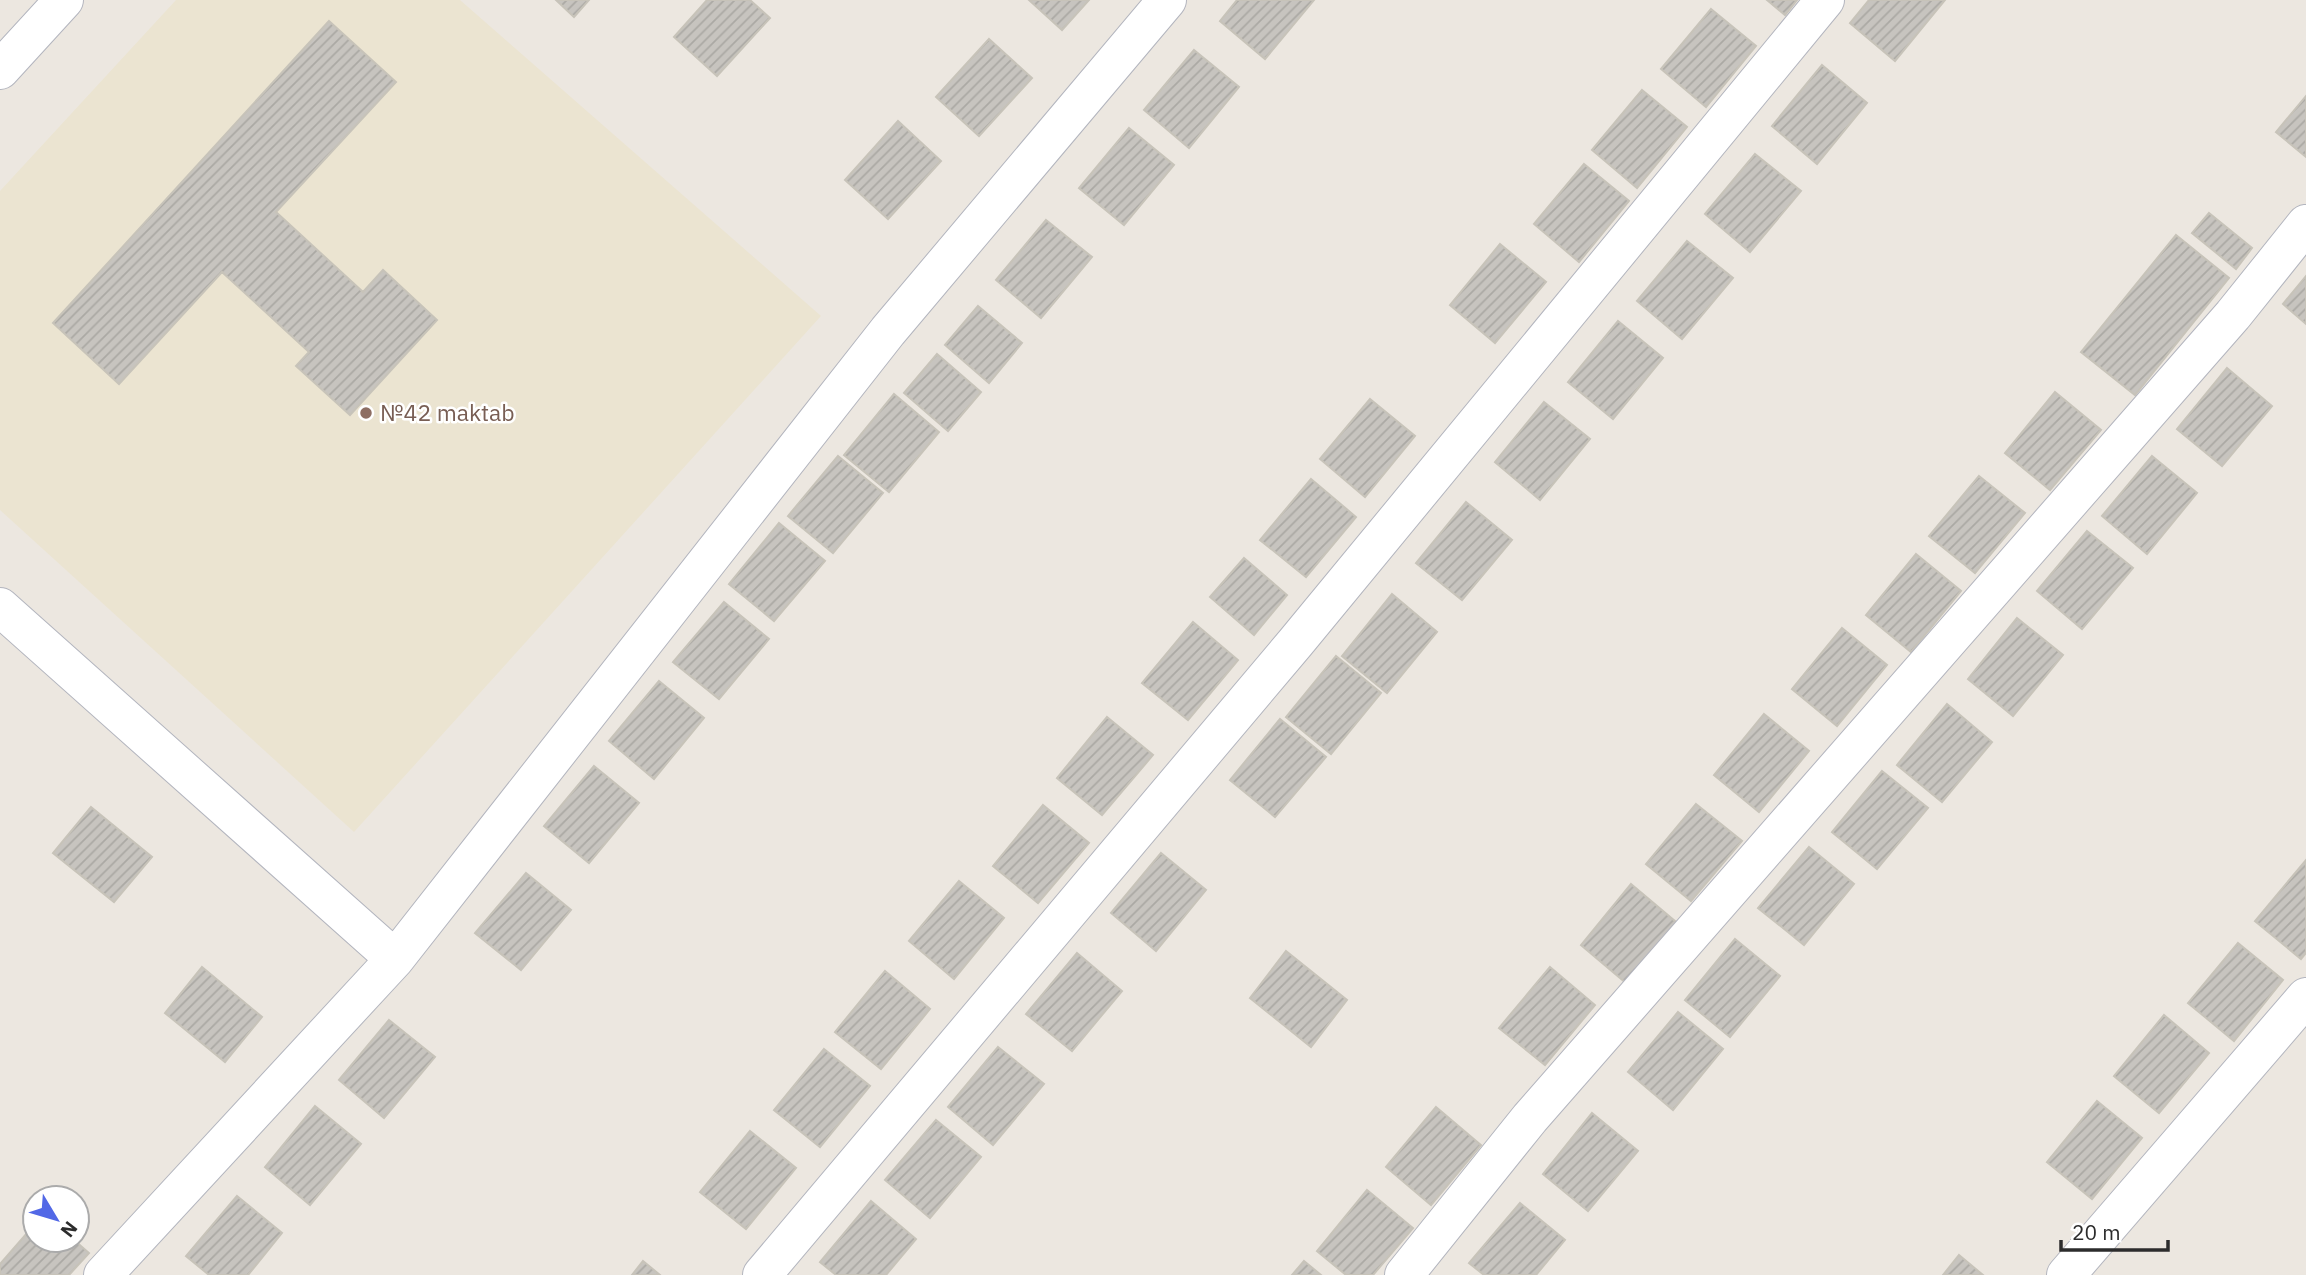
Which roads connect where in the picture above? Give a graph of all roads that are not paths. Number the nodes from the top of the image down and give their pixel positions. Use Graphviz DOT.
graph roads {
  1 [pos="65,0"];
  2 [pos="1167,0"];
  3 [pos="1825,0"];
  4 [pos="0,69"];
  5 [pos="2306,224"];
  6 [pos="0,607"];
  7 [pos="395,959"];
  8 [pos="2306,997"];
  9 [pos="103,1275"];
  10 [pos="762,1275"];
  11 [pos="1404,1275"];
  12 [pos="2066,1275"];
  1 -- 4 [label="street"];
  2 -- 7 [label="street"];
  3 -- 10 [label="street"];
  5 -- 11 [label="street"];
  6 -- 7 [label="street"];
  7 -- 9 [label="street"];
  8 -- 12 [label="street"];
}
